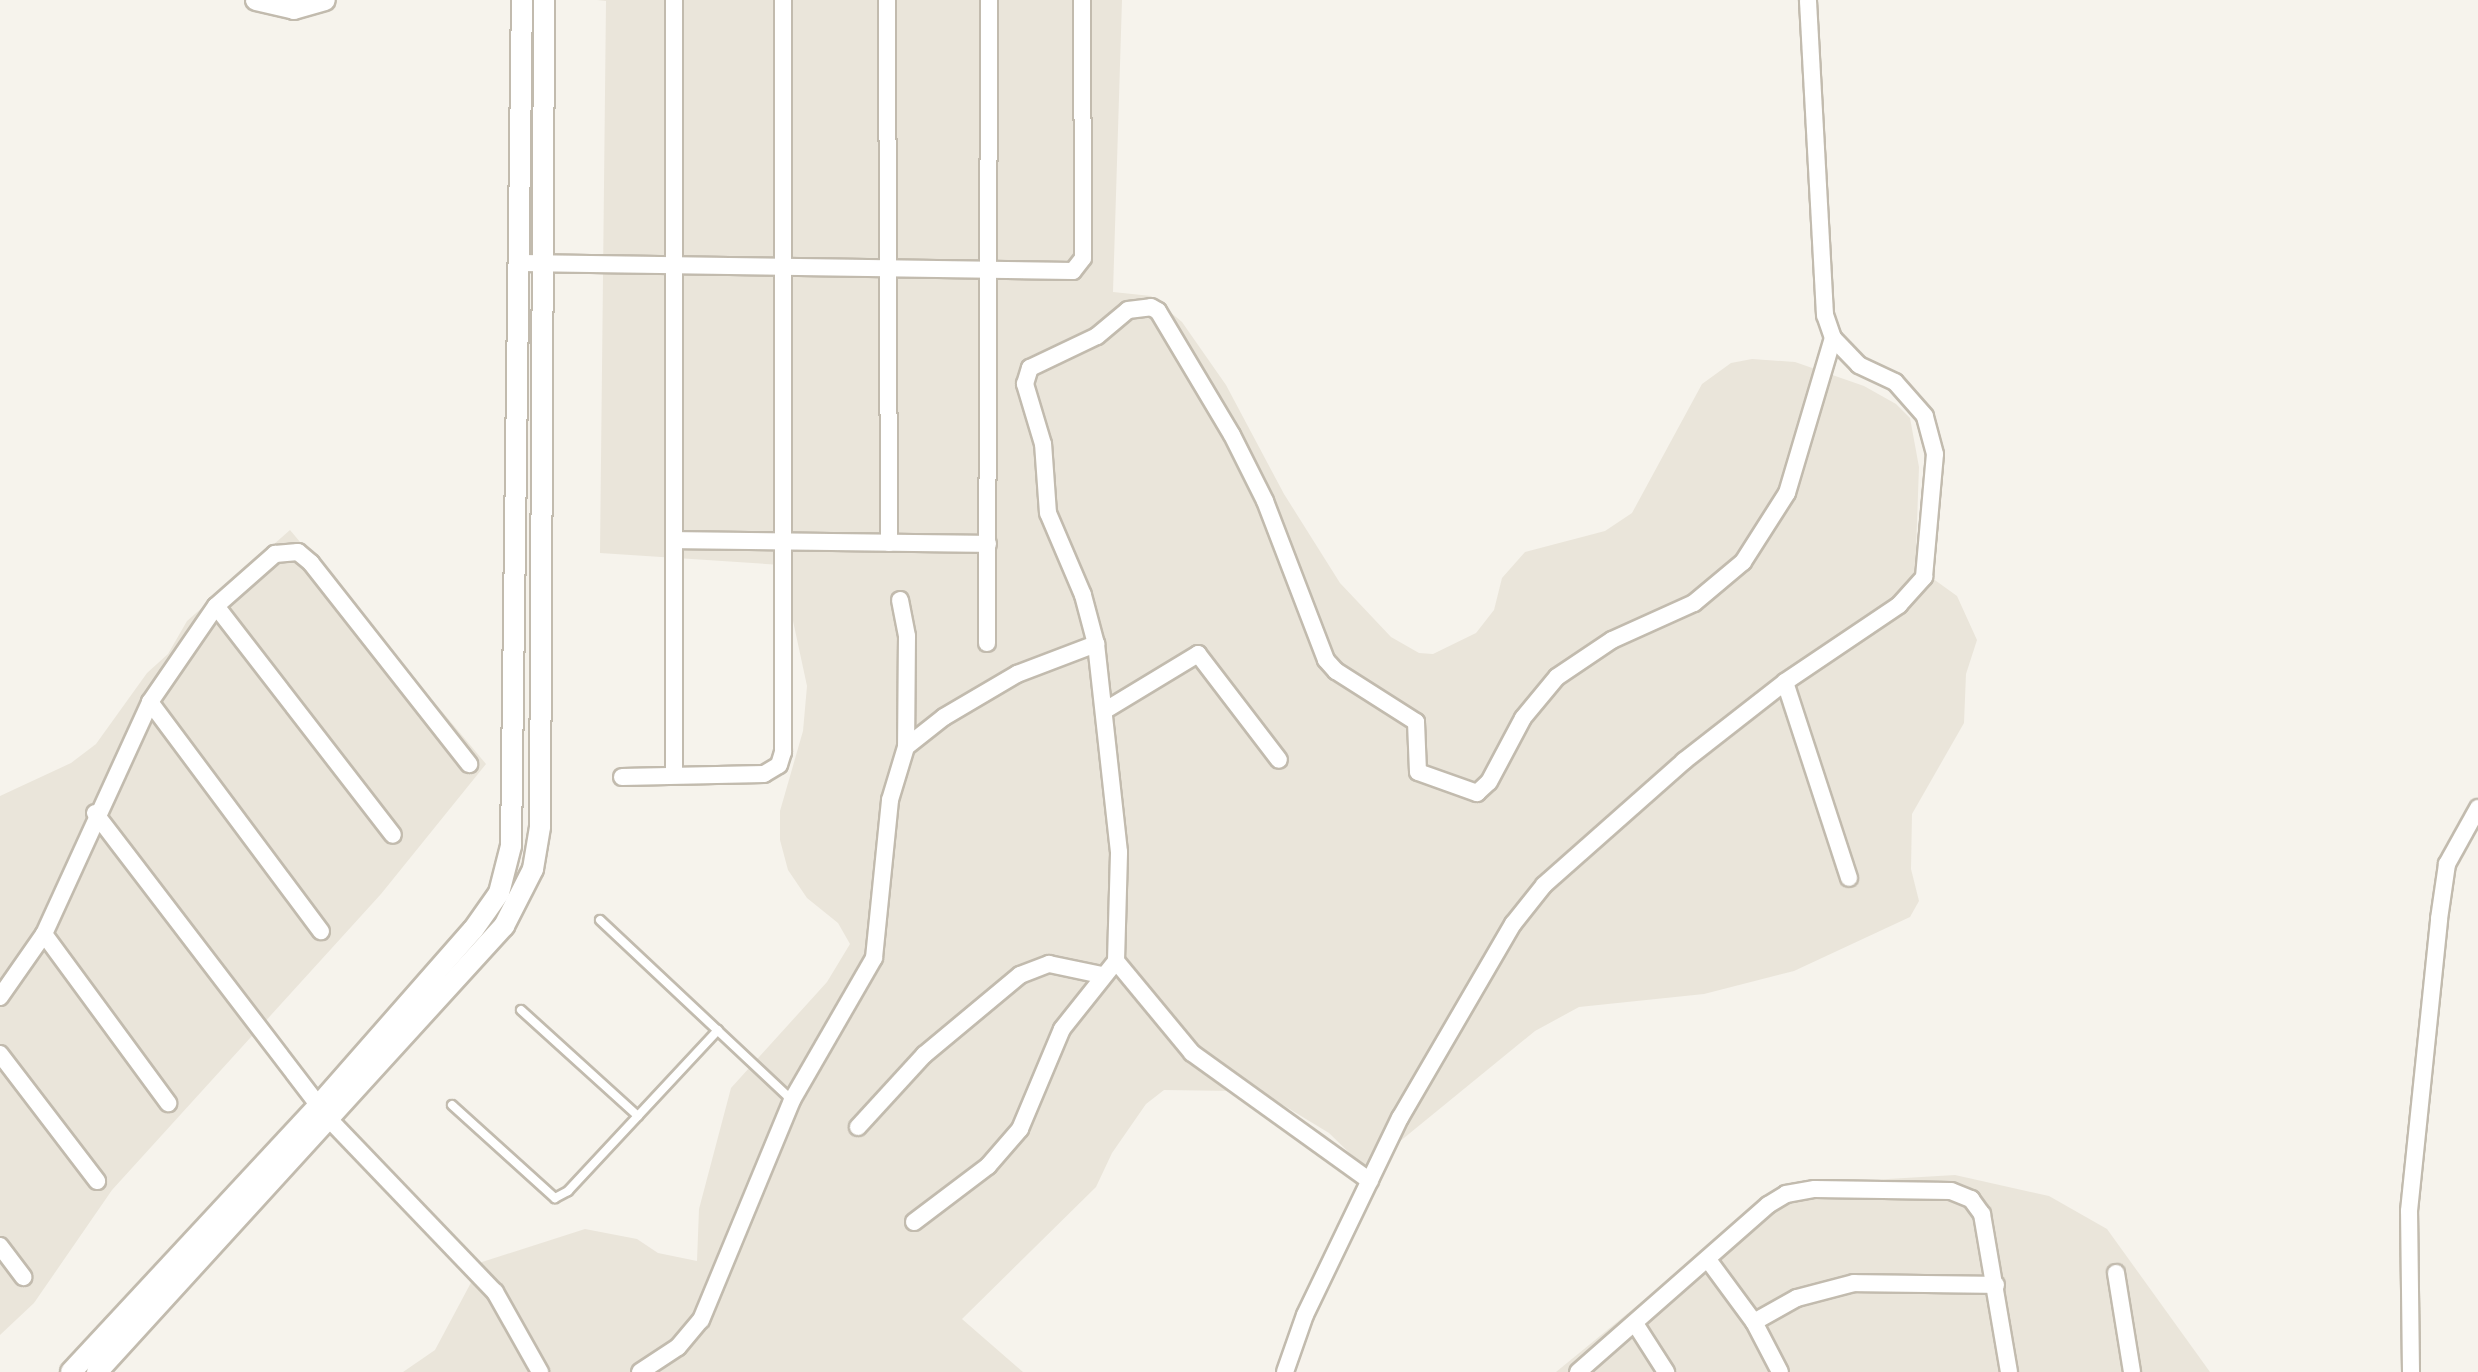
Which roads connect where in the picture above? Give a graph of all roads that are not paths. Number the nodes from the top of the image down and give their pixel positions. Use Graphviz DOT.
graph roads {
  1 [pos="256,0"];
  2 [pos="325,0"];
  3 [pos="522,0"];
  4 [pos="544,0"];
  5 [pos="674,0"];
  6 [pos="783,0"];
  7 [pos="887,0"];
  8 [pos="989,0"];
  9 [pos="1082,0"];
  10 [pos="1808,0"];
  11 [pos="531,263"];
  12 [pos="675,266"];
  13 [pos="784,269"];
  14 [pos="990,270"];
  15 [pos="888,272"];
  16 [pos="1833,338"];
  17 [pos="675,540"];
  18 [pos="780,542"];
  19 [pos="889,543"];
  20 [pos="988,544"];
  21 [pos="900,600"];
  22 [pos="216,606"];
  23 [pos="987,643"];
  24 [pos="1096,644"];
  25 [pos="1785,682"];
  26 [pos="150,702"];
  27 [pos="1104,711"];
  28 [pos="906,747"];
  29 [pos="1279,760"];
  30 [pos="469,764"];
  31 [pos="674,775"];
  32 [pos="622,777"];
  33 [pos="2478,808"];
  34 [pos="95,813"];
  35 [pos="393,835"];
  36 [pos="1849,878"];
  37 [pos="600,920"];
  38 [pos="321,931"];
  39 [pos="44,934"];
  40 [pos="1116,961"];
  41 [pos="1101,975"];
  42 [pos="0,997"];
  43 [pos="521,1010"];
  44 [pos="718,1030"];
  45 [pos="0,1054"];
  46 [pos="792,1100"];
  47 [pos="168,1103"];
  48 [pos="452,1105"];
  49 [pos="324,1111"];
  50 [pos="638,1116"];
  51 [pos="858,1127"];
  52 [pos="97,1181"];
  53 [pos="1370,1181"];
  54 [pos="914,1222"];
  55 [pos="0,1246"];
  56 [pos="1709,1261"];
  57 [pos="2116,1273"];
  58 [pos="23,1277"];
  59 [pos="1996,1285"];
  60 [pos="1754,1322"];
  61 [pos="1636,1325"];
  62 [pos="71,1372"];
  63 [pos="97,1372"];
  64 [pos="540,1372"];
  65 [pos="640,1372"];
  66 [pos="1285,1372"];
  67 [pos="1578,1372"];
  68 [pos="1666,1372"];
  69 [pos="1780,1372"];
  70 [pos="2009,1372"];
  71 [pos="2132,1372"];
  72 [pos="2411,1372"];
  1 -- 2 [label="street"];
  3 -- 11 [label="street"];
  4 -- 11 [label="street"];
  5 -- 12 [label="street"];
  6 -- 13 [label="street"];
  7 -- 15 [label="street"];
  8 -- 14 [label="street"];
  9 -- 14 [label="street"];
  10 -- 16 [label="street"];
  11 -- 12 [label="street"];
  11 -- 49 [label="street"];
  11 -- 49 [label="street"];
  12 -- 13 [label="street"];
  12 -- 17 [label="street"];
  13 -- 15 [label="street"];
  13 -- 18 [label="street"];
  14 -- 15 [label="street"];
  14 -- 20 [label="street"];
  15 -- 19 [label="street"];
  16 -- 24 [label="street"];
  16 -- 25 [label="street"];
  17 -- 18 [label="street"];
  17 -- 31 [label="street"];
  18 -- 19 [label="street"];
  18 -- 31 [label="street"];
  19 -- 20 [label="street"];
  20 -- 23 [label="street"];
  21 -- 28 [label="street"];
  22 -- 26 [label="street"];
  22 -- 30 [label="street"];
  22 -- 35 [label="street"];
  24 -- 27 [label="street"];
  24 -- 28 [label="street"];
  25 -- 36 [label="street"];
  25 -- 53 [label="street"];
  26 -- 34 [label="street"];
  26 -- 38 [label="street"];
  27 -- 29 [label="street"];
  27 -- 40 [label="street"];
  28 -- 46 [label="street"];
  31 -- 32 [label="street"];
  33 -- 72 [label="street"];
  34 -- 39 [label="street"];
  34 -- 49 [label="street"];
  37 -- 44 [label="lane"];
  39 -- 42 [label="street"];
  39 -- 47 [label="street"];
  40 -- 41 [label="street"];
  40 -- 53 [label="street"];
  41 -- 51 [label="street"];
  41 -- 54 [label="street"];
  43 -- 50 [label="lane"];
  44 -- 46 [label="lane"];
  44 -- 50 [label="lane"];
  45 -- 52 [label="street"];
  46 -- 65 [label="street"];
  48 -- 50 [label="lane"];
  49 -- 62 [label="street"];
  49 -- 63 [label="street"];
  49 -- 64 [label="street"];
  53 -- 66 [label="street"];
  55 -- 58 [label="street"];
  56 -- 59 [label="street"];
  56 -- 60 [label="street"];
  56 -- 61 [label="street"];
  57 -- 71 [label="street"];
  59 -- 60 [label="street"];
  59 -- 70 [label="street"];
  60 -- 69 [label="street"];
  61 -- 67 [label="street"];
  61 -- 68 [label="street"];
}
